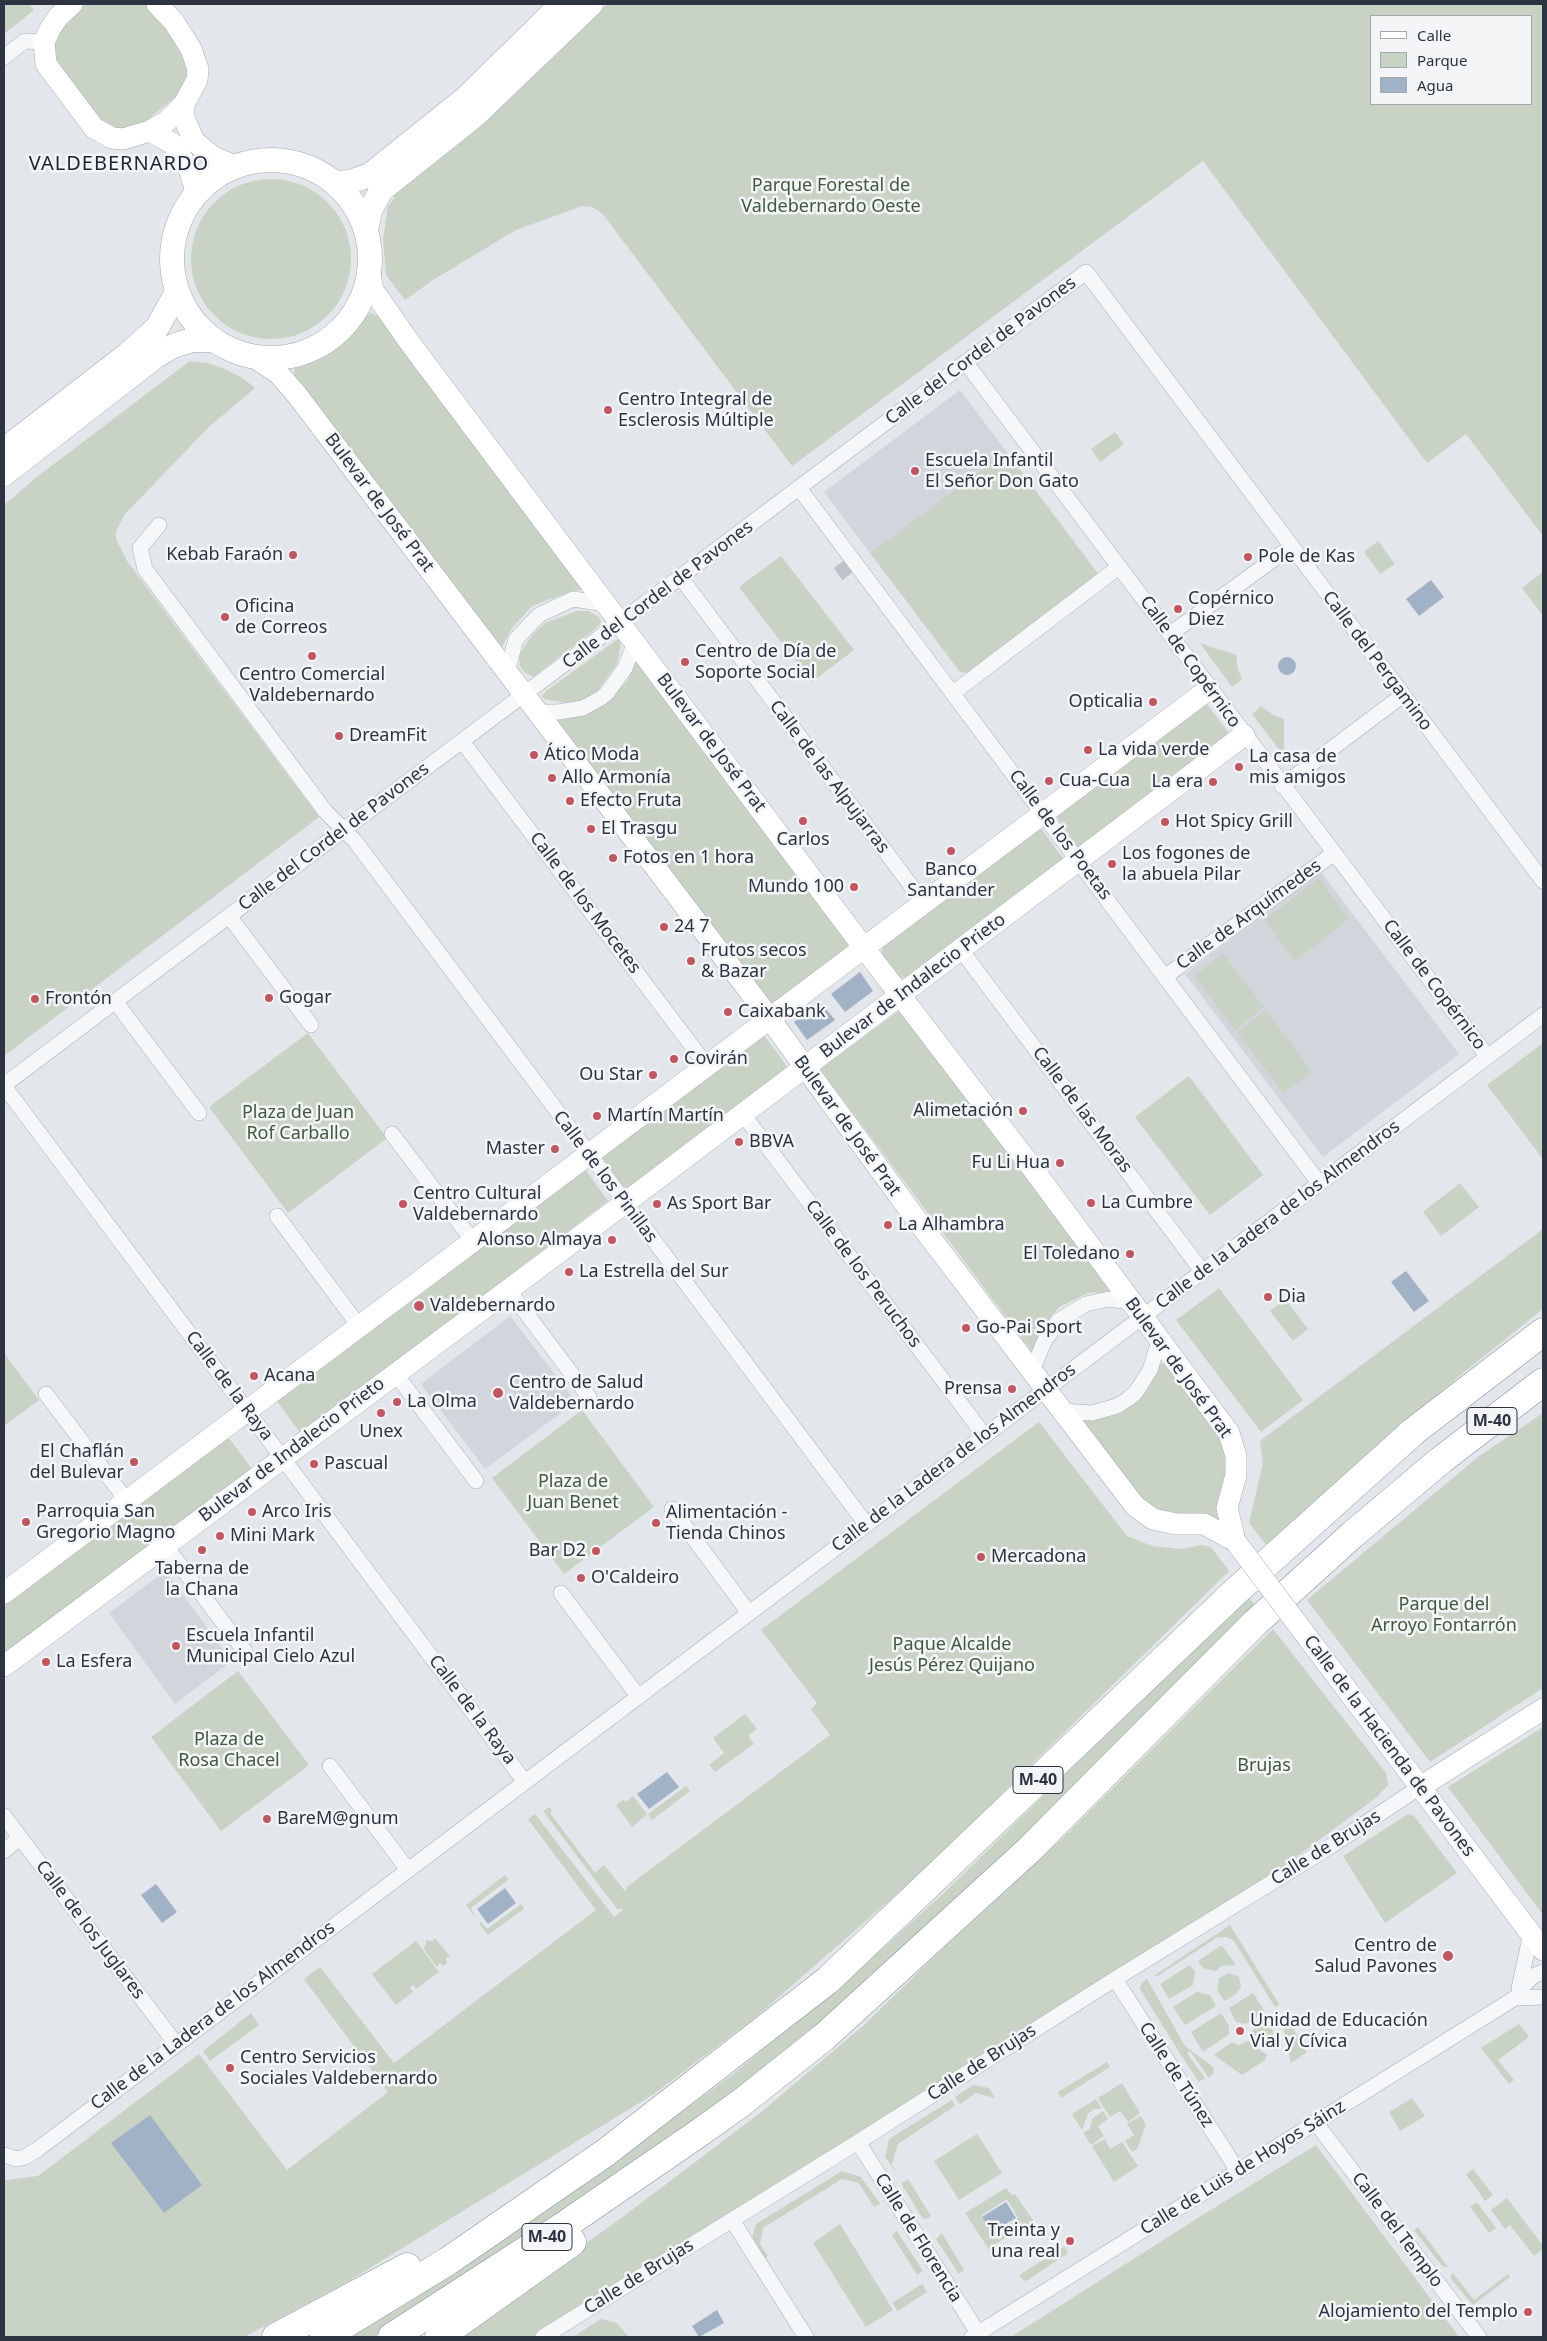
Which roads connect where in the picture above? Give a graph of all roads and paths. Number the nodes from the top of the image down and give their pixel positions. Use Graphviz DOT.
graph roads {
  1 [pos="157,4"];
  2 [pos="562,4"];
  3 [pos="591,4"];
  4 [pos="63,8"];
  5 [pos="44,42"];
  6 [pos="4,57"];
  7 [pos="184,104"];
  8 [pos="150,130"];
  9 [pos="234,166"];
  10 [pos="336,183"];
  11 [pos="196,192"];
  12 [pos="366,230"];
  13 [pos="1086,272"];
  14 [pos="370,274"];
  15 [pos="177,292"];
  16 [pos="212,340"];
  17 [pos="255,358"];
  18 [pos="966,363"];
  19 [pos="4,450"];
  20 [pos="4,474"];
  21 [pos="799,488"];
  22 [pos="1292,546"];
  23 [pos="1119,567"];
  24 [pos="681,578"];
  25 [pos="606,604"];
  26 [pos="621,623"];
  27 [pos="1170,634"];
  28 [pos="636,642"];
  29 [pos="506,672"];
  30 [pos="1209,689"];
  31 [pos="953,693"];
  32 [pos="523,695"];
  33 [pos="1403,695"];
  34 [pos="536,712"];
  35 [pos="1244,735"];
  36 [pos="462,741"];
  37 [pos="1282,786"];
  38 [pos="1043,813"];
  39 [pos="345,829"];
  40 [pos="1333,854"];
  41 [pos="1079,862"];
  42 [pos="1543,881"];
  43 [pos="924,903"];
  44 [pos="229,916"];
  45 [pos="864,948"];
  46 [pos="961,950"];
  47 [pos="1166,976"];
  48 [pos="900,996"];
  49 [pos="115,1001"];
  50 [pos="1543,1015"];
  51 [pos="769,1019"];
  52 [pos="311,1025"];
  53 [pos="1487,1056"];
  54 [pos="707,1066"];
  55 [pos="804,1067"];
  56 [pos="4,1086"];
  57 [pos="200,1113"];
  58 [pos="742,1114"];
  59 [pos="392,1134"];
  60 [pos="588,1155"];
  61 [pos="1319,1184"];
  62 [pos="624,1202"];
  63 [pos="277,1216"];
  64 [pos="473,1242"];
  65 [pos="1202,1271"];
  66 [pos="508,1289"];
  67 [pos="1137,1310"];
  68 [pos="359,1326"];
  69 [pos="1543,1332"];
  70 [pos="1159,1341"];
  71 [pos="1032,1371"];
  72 [pos="395,1373"];
  73 [pos="1543,1382"];
  74 [pos="1046,1389"];
  75 [pos="46,1394"];
  76 [pos="589,1397"];
  77 [pos="1543,1402"];
  78 [pos="247,1411"];
  79 [pos="1062,1411"];
  80 [pos="984,1436"];
  81 [pos="282,1457"];
  82 [pos="1441,1460"];
  83 [pos="476,1481"];
  84 [pos="127,1501"];
  85 [pos="672,1509"];
  86 [pos="866,1524"];
  87 [pos="1235,1541"];
  88 [pos="164,1545"];
  89 [pos="561,1593"];
  90 [pos="4,1594"];
  91 [pos="749,1613"];
  92 [pos="246,1653"];
  93 [pos="4,1666"];
  94 [pos="638,1696"];
  95 [pos="1543,1709"];
  96 [pos="330,1766"];
  97 [pos="525,1782"];
  98 [pos="1420,1787"];
  99 [pos="4,1816"];
  100 [pos="20,1838"];
  101 [pos="4,1851"];
  102 [pos="408,1870"];
  103 [pos="1531,1933"];
  104 [pos="1543,1950"];
  105 [pos="1543,1972"];
  106 [pos="1115,1979"];
  107 [pos="1517,1993"];
  108 [pos="1542,1996"];
  109 [pos="176,2044"];
  110 [pos="1315,2122"];
  111 [pos="699,2133"];
  112 [pos="858,2142"];
  113 [pos="10,2157"];
  114 [pos="1238,2171"];
  115 [pos="541,2197"];
  116 [pos="732,2220"];
  117 [pos="975,2335"];
  118 [pos="276,2337"];
  119 [pos="324,2337"];
  120 [pos="392,2337"];
  121 [pos="439,2337"];
  122 [pos="543,2337"];
  123 [pos="806,2337"];
  124 [pos="1479,2337"];
  1 -- 7 [label="street"];
  2 -- 10 [label="main road"];
  3 -- 12 [label="main road"];
  4 -- 5 [label="street"];
  5 -- 6 [label="street"];
  5 -- 8 [label="street"];
  7 -- 8 [label="street"];
  7 -- 9 [label="street"];
  8 -- 11 [label="street"];
  9 -- 10 [label="main road"];
  9 -- 11 [label="main road"];
  10 -- 12 [label="main road"];
  11 -- 15 [label="main road"];
  12 -- 14 [label="main road"];
  13 -- 18 [label="street, Calle del Cordel de Pavones"];
  13 -- 22 [label="street, Calle del Pergamino"];
  14 -- 17 [label="main road"];
  14 -- 25 [label="street, Bulevar de José Prat"];
  15 -- 16 [label="main road"];
  15 -- 19 [label="main road"];
  16 -- 17 [label="main road"];
  16 -- 20 [label="main road"];
  17 -- 29 [label="street, Bulevar de José Prat"];
  18 -- 21 [label="street, Calle del Cordel de Pavones"];
  18 -- 23 [label="street, Calle de Copérnico"];
  21 -- 24 [label="street, Calle del Cordel de Pavones"];
  21 -- 31 [label="street, Calle de los Poetas"];
  22 -- 27 [label="street"];
  22 -- 33 [label="street, Calle del Pergamino"];
  23 -- 27 [label="street, Calle de Copérnico"];
  23 -- 31 [label="street"];
  24 -- 26 [label="street, Calle del Cordel de Pavones"];
  24 -- 43 [label="street, Calle de las Alpujarras"];
  25 -- 26 [label="street, Bulevar de José Prat"];
  25 -- 29 [label="street"];
  26 -- 28 [label="street, Bulevar de José Prat"];
  26 -- 32 [label="street, Calle del Cordel de Pavones"];
  27 -- 30 [label="street, Calle de Copérnico"];
  28 -- 34 [label="street"];
  28 -- 45 [label="street, Bulevar de José Prat"];
  29 -- 32 [label="street, Bulevar de José Prat"];
  30 -- 35 [label="street, Calle de Copérnico"];
  30 -- 38 [label="street"];
  31 -- 38 [label="street, Calle de los Poetas"];
  32 -- 34 [label="street, Bulevar de José Prat"];
  32 -- 36 [label="street, Calle del Cordel de Pavones"];
  33 -- 37 [label="street"];
  33 -- 42 [label="street, Calle del Pergamino"];
  34 -- 51 [label="street, Bulevar de José Prat"];
  35 -- 37 [label="street, Calle de Copérnico"];
  35 -- 41 [label="street, Bulevar de Indalecio Prieto"];
  36 -- 39 [label="street, Calle del Cordel de Pavones"];
  36 -- 54 [label="street, Calle de los Mocetes"];
  37 -- 40 [label="street, Calle de Copérnico"];
  38 -- 41 [label="street, Calle de los Poetas"];
  38 -- 43 [label="street"];
  39 -- 39 [label="street, Calle de los Pinillas"];
  39 -- 44 [label="street, Calle del Cordel de Pavones"];
  39 -- 60 [label="street, Calle de los Pinillas"];
  40 -- 47 [label="street, Calle de Arquímedes"];
  40 -- 53 [label="street, Calle de Copérnico"];
  41 -- 46 [label="street, Bulevar de Indalecio Prieto"];
  41 -- 47 [label="street, Calle de los Poetas"];
  43 -- 45 [label="street"];
  44 -- 49 [label="street, Calle del Cordel de Pavones"];
  44 -- 52 [label="street, Calle del Cordel de Pavones"];
  45 -- 48 [label="street, Bulevar de José Prat"];
  45 -- 51 [label="street"];
  46 -- 48 [label="street, Bulevar de Indalecio Prieto"];
  46 -- 65 [label="street, Calle de las Moras"];
  47 -- 61 [label="street, Calle de los Poetas"];
  48 -- 55 [label="street, Bulevar de Indalecio Prieto"];
  48 -- 67 [label="street, Bulevar de José Prat"];
  49 -- 56 [label="street, Calle del Cordel de Pavones"];
  49 -- 57 [label="street"];
  50 -- 53 [label="street, Calle de la Ladera de los Almendros"];
  51 -- 54 [label="street"];
  51 -- 55 [label="street, Bulevar de José Prat"];
  53 -- 61 [label="street, Calle de la Ladera de los Almendros"];
  54 -- 60 [label="street"];
  55 -- 58 [label="street, Bulevar de Indalecio Prieto"];
  55 -- 71 [label="street, Bulevar de José Prat"];
  56 -- 78 [label="street, Calle de la Raya"];
  58 -- 62 [label="street, Bulevar de Indalecio Prieto"];
  58 -- 80 [label="street, Calle de los Peruchos"];
  59 -- 64 [label="street"];
  60 -- 62 [label="street, Calle de los Pinillas"];
  60 -- 64 [label="street"];
  61 -- 65 [label="street, Calle de la Ladera de los Almendros"];
  62 -- 66 [label="street, Bulevar de Indalecio Prieto"];
  62 -- 86 [label="street, Calle de los Pinillas"];
  63 -- 68 [label="street"];
  64 -- 68 [label="street"];
  65 -- 67 [label="street, Calle de la Ladera de los Almendros"];
  66 -- 72 [label="street, Bulevar de Indalecio Prieto"];
  66 -- 76 [label="street"];
  67 -- 70 [label="street, Bulevar de José Prat"];
  67 -- 71 [label="street, Calle de la Ladera de los Almendros"];
  67 -- 74 [label="street, Calle de la Ladera de los Almendros"];
  68 -- 78 [label="street"];
  69 -- 115 [label="highway, M-40"];
  70 -- 79 [label="street, Calle de la Ladera de los Almendros"];
  70 -- 87 [label="street, Bulevar de José Prat"];
  71 -- 74 [label="street, Bulevar de José Prat"];
  72 -- 81 [label="street, Bulevar de Indalecio Prieto"];
  72 -- 83 [label="street"];
  73 -- 82 [label="highway, M-40"];
  74 -- 79 [label="street, Bulevar de José Prat"];
  74 -- 80 [label="street, Calle de la Ladera de los Almendros"];
  75 -- 84 [label="street"];
  77 -- 82 [label="highway"];
  78 -- 81 [label="street, Calle de la Raya"];
  78 -- 84 [label="street"];
  79 -- 87 [label="street, Bulevar de José Prat"];
  80 -- 86 [label="street, Calle de la Ladera de los Almendros"];
  81 -- 88 [label="street, Bulevar de Indalecio Prieto"];
  81 -- 97 [label="street, Calle de la Raya"];
  82 -- 111 [label="highway, M-40"];
  84 -- 90 [label="street"];
  85 -- 91 [label="street"];
  86 -- 91 [label="street, Calle de la Ladera de los Almendros"];
  87 -- 98 [label="street, Calle de la Hacienda de Pavones, bridge"];
  88 -- 92 [label="street"];
  88 -- 93 [label="street, Bulevar de Indalecio Prieto"];
  89 -- 94 [label="street"];
  91 -- 94 [label="street, Calle de la Ladera de los Almendros"];
  94 -- 97 [label="street, Calle de la Ladera de los Almendros"];
  95 -- 98 [label="street"];
  96 -- 102 [label="street"];
  97 -- 102 [label="street, Calle de la Ladera de los Almendros"];
  98 -- 103 [label="street, Calle de la Hacienda de Pavones"];
  98 -- 106 [label="street, Calle de Brujas"];
  99 -- 100 [label="street, Calle de los Juglares"];
  100 -- 101 [label="street"];
  100 -- 109 [label="street, Calle de los Juglares"];
  102 -- 109 [label="street, Calle de la Ladera de los Almendros"];
  103 -- 104 [label="street, Calle de la Hacienda de Pavones"];
  103 -- 107 [label="street"];
  105 -- 107 [label="street, Calle de Luis de Hoyos Sáinz"];
  106 -- 112 [label="street, Calle de Brujas"];
  106 -- 114 [label="street, Calle de Túnez"];
  107 -- 108 [label="street, Calle de Luis de Hoyos Sáinz"];
  107 -- 110 [label="street, Calle de Luis de Hoyos Sáinz"];
  109 -- 113 [label="street, Calle de la Ladera de los Almendros"];
  110 -- 114 [label="street, Calle de Luis de Hoyos Sáinz"];
  110 -- 124 [label="street, Calle del Templo"];
  111 -- 120 [label="highway, M-40"];
  111 -- 121 [label="highway"];
  112 -- 116 [label="street, Calle de Brujas"];
  112 -- 117 [label="street, Calle de Florencia"];
  114 -- 117 [label="street, Calle de Luis de Hoyos Sáinz"];
  115 -- 118 [label="highway"];
  115 -- 119 [label="highway, M-40"];
  116 -- 122 [label="street, Calle de Brujas"];
  116 -- 123 [label="street"];
}
